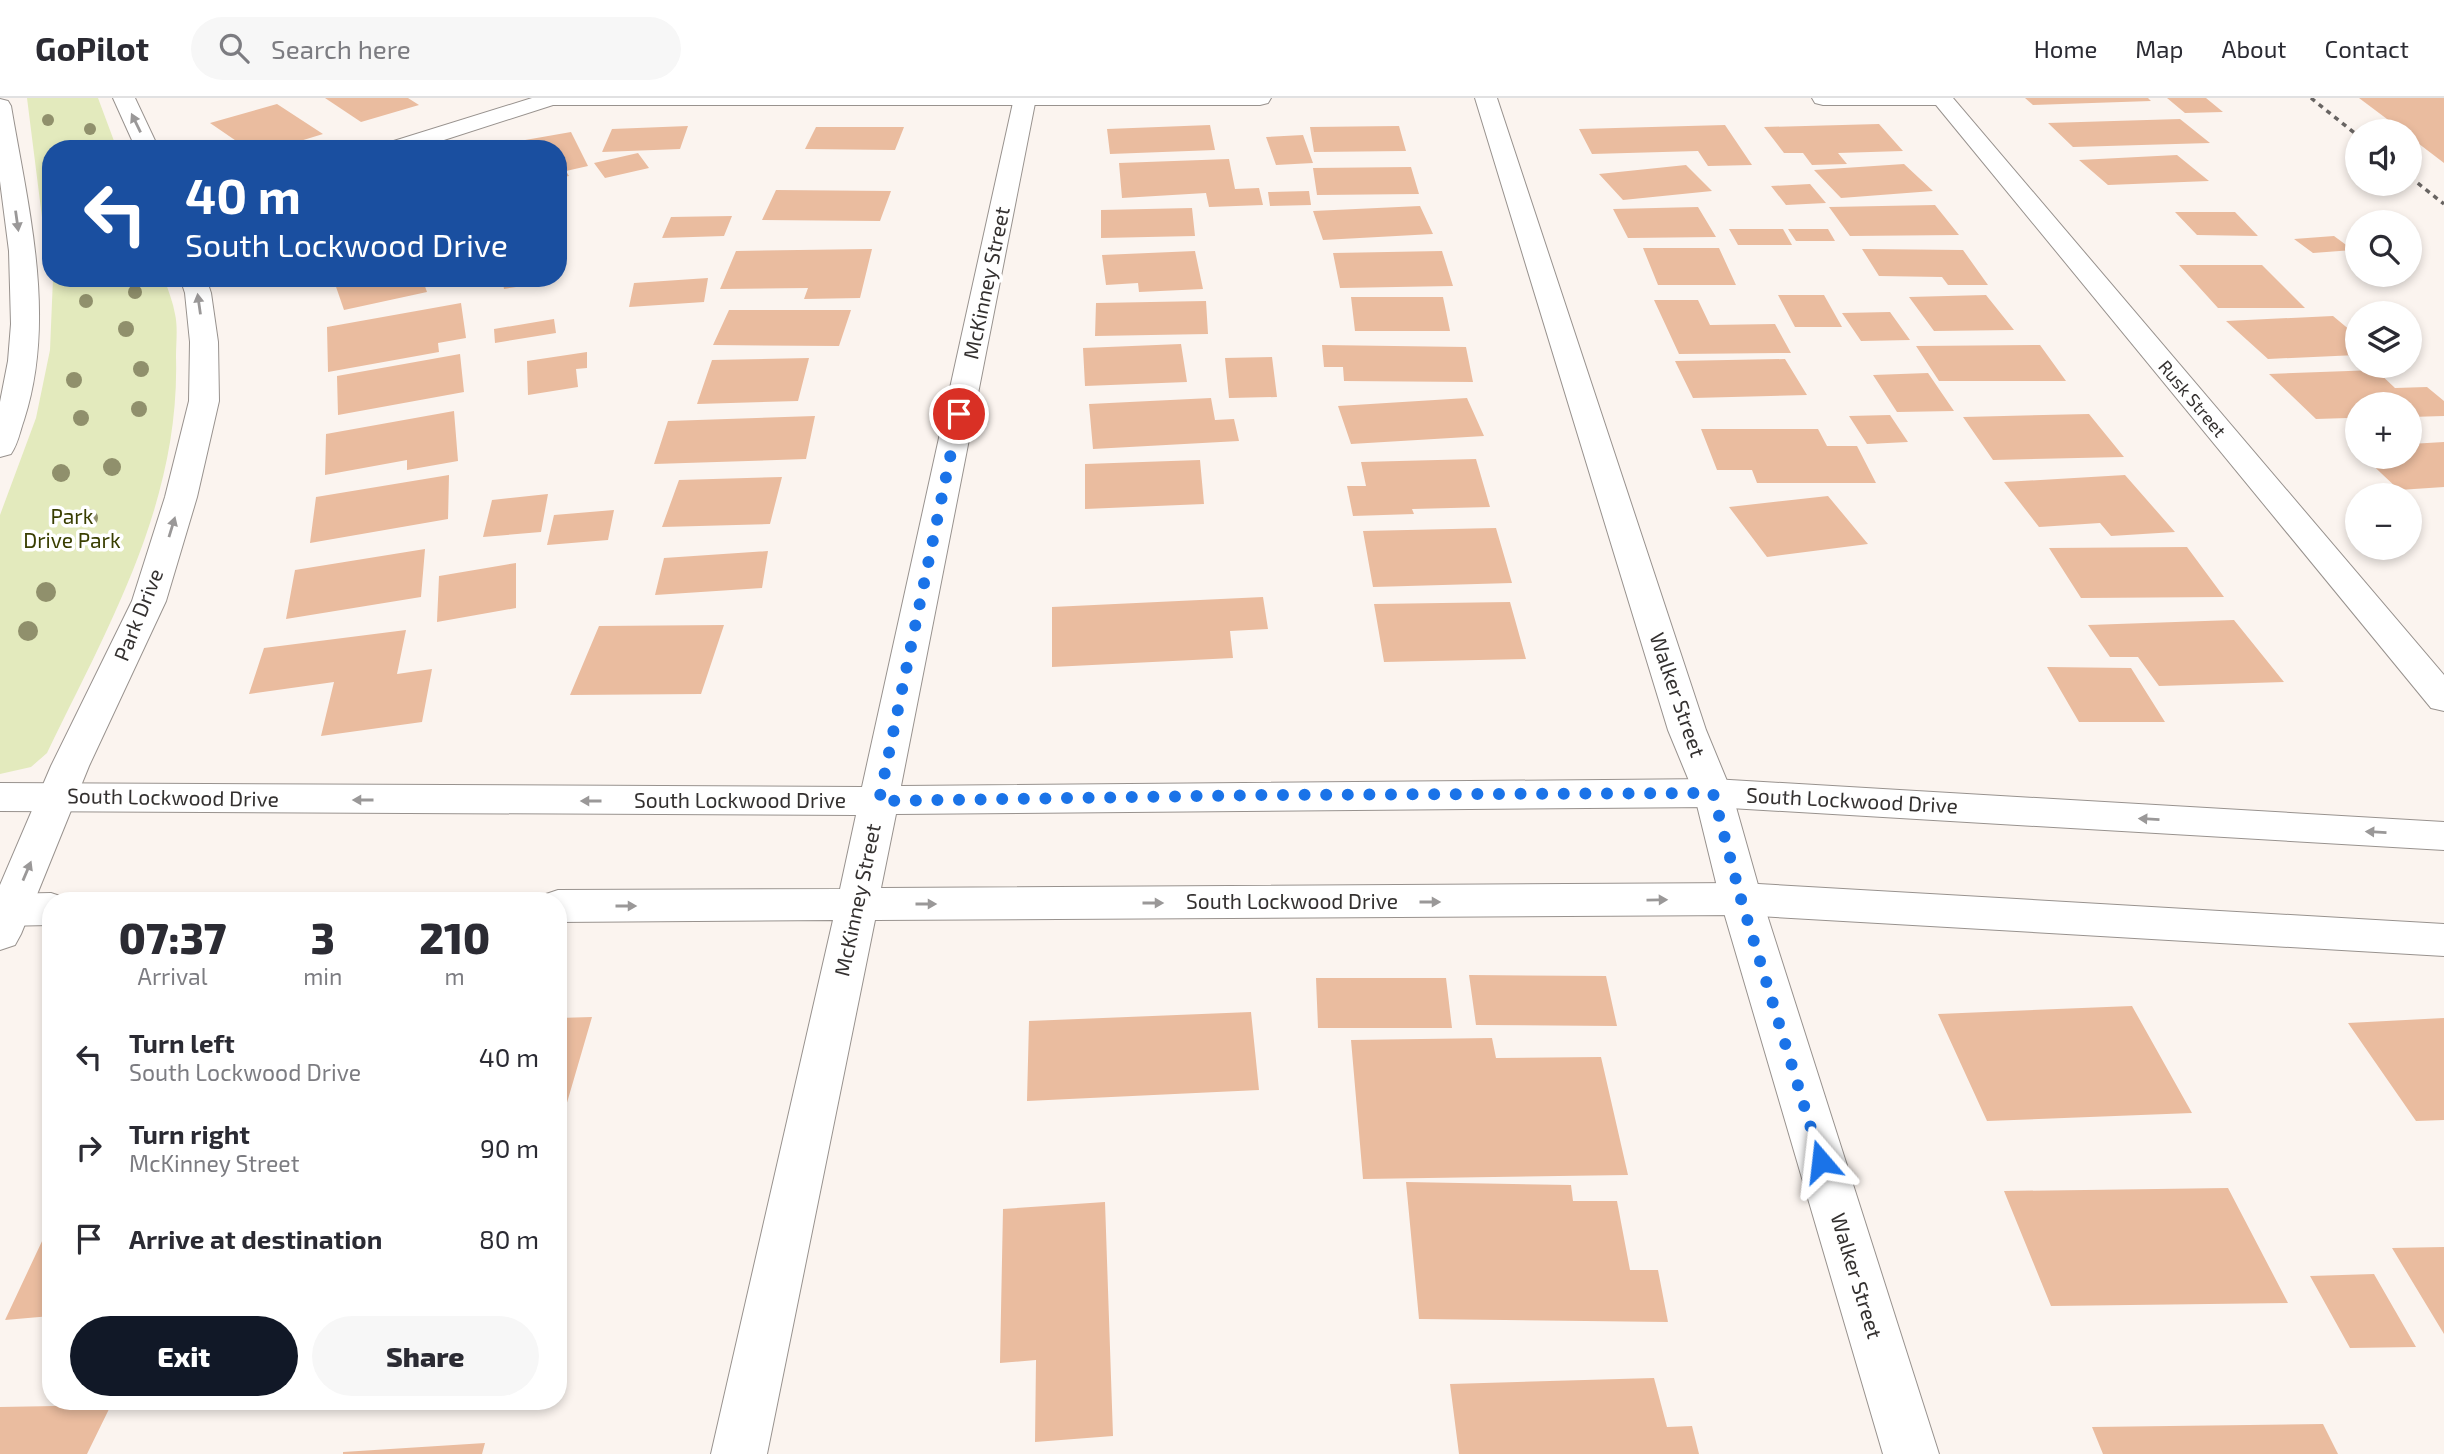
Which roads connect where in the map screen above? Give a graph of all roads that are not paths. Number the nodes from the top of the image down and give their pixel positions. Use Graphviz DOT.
graph roads {
  1 [pos="6,98"];
  2 [pos="124,98"];
  3 [pos="554,98"];
  4 [pos="1260,98"];
  5 [pos="1486,98"];
  6 [pos="1823,98"];
  7 [pos="1941,98"];
  8 [pos="1025,99"];
  9 [pos="0,104"];
  10 [pos="144,140"];
  11 [pos="421,140"];
  12 [pos="42,261"];
  13 [pos="12,271"];
  14 [pos="196,287"];
  15 [pos="0,448"];
  16 [pos="2444,699"];
  17 [pos="1713,793"];
  18 [pos="0,797"];
  19 [pos="59,797"];
  20 [pos="879,801"];
  21 [pos="2444,836"];
  22 [pos="1741,899"];
  23 [pos="857,905"];
  24 [pos="567,906"];
  25 [pos="42,911"];
  26 [pos="3,918"];
  27 [pos="2444,940"];
  28 [pos="739,1454"];
  29 [pos="1910,1454"];
  1 -- 9 [label="street"];
  10 -- 2 [label="street, one-way"];
  3 -- 8 [label="street"];
  3 -- 11 [label="street"];
  4 -- 8 [label="street"];
  5 -- 17 [label="street, Walker Street"];
  6 -- 7 [label="street"];
  7 -- 16 [label="street, Rusk Street"];
  8 -- 20 [label="street, McKinney Street"];
  9 -- 13 [label="street, one-way"];
  12 -- 13 [label="street"];
  13 -- 15 [label="street"];
  19 -- 14 [label="street, Park Drive, one-way"];
  17 -- 20 [label="street, South Lockwood Drive"];
  21 -- 17 [label="street, South Lockwood Drive, one-way"];
  17 -- 22 [label="street, Walker Street"];
  18 -- 19 [label="street, South Lockwood Drive"];
  20 -- 19 [label="street, South Lockwood Drive, one-way"];
  26 -- 19 [label="street, Park Drive, one-way"];
  20 -- 23 [label="street, McKinney Street"];
  23 -- 22 [label="street, South Lockwood Drive, one-way"];
  22 -- 27 [label="street, South Lockwood Drive"];
  22 -- 29 [label="street, Walker Street"];
  24 -- 23 [label="street, South Lockwood Drive, one-way"];
  23 -- 28 [label="street, McKinney Street"];
  25 -- 26 [label="street"];
}
